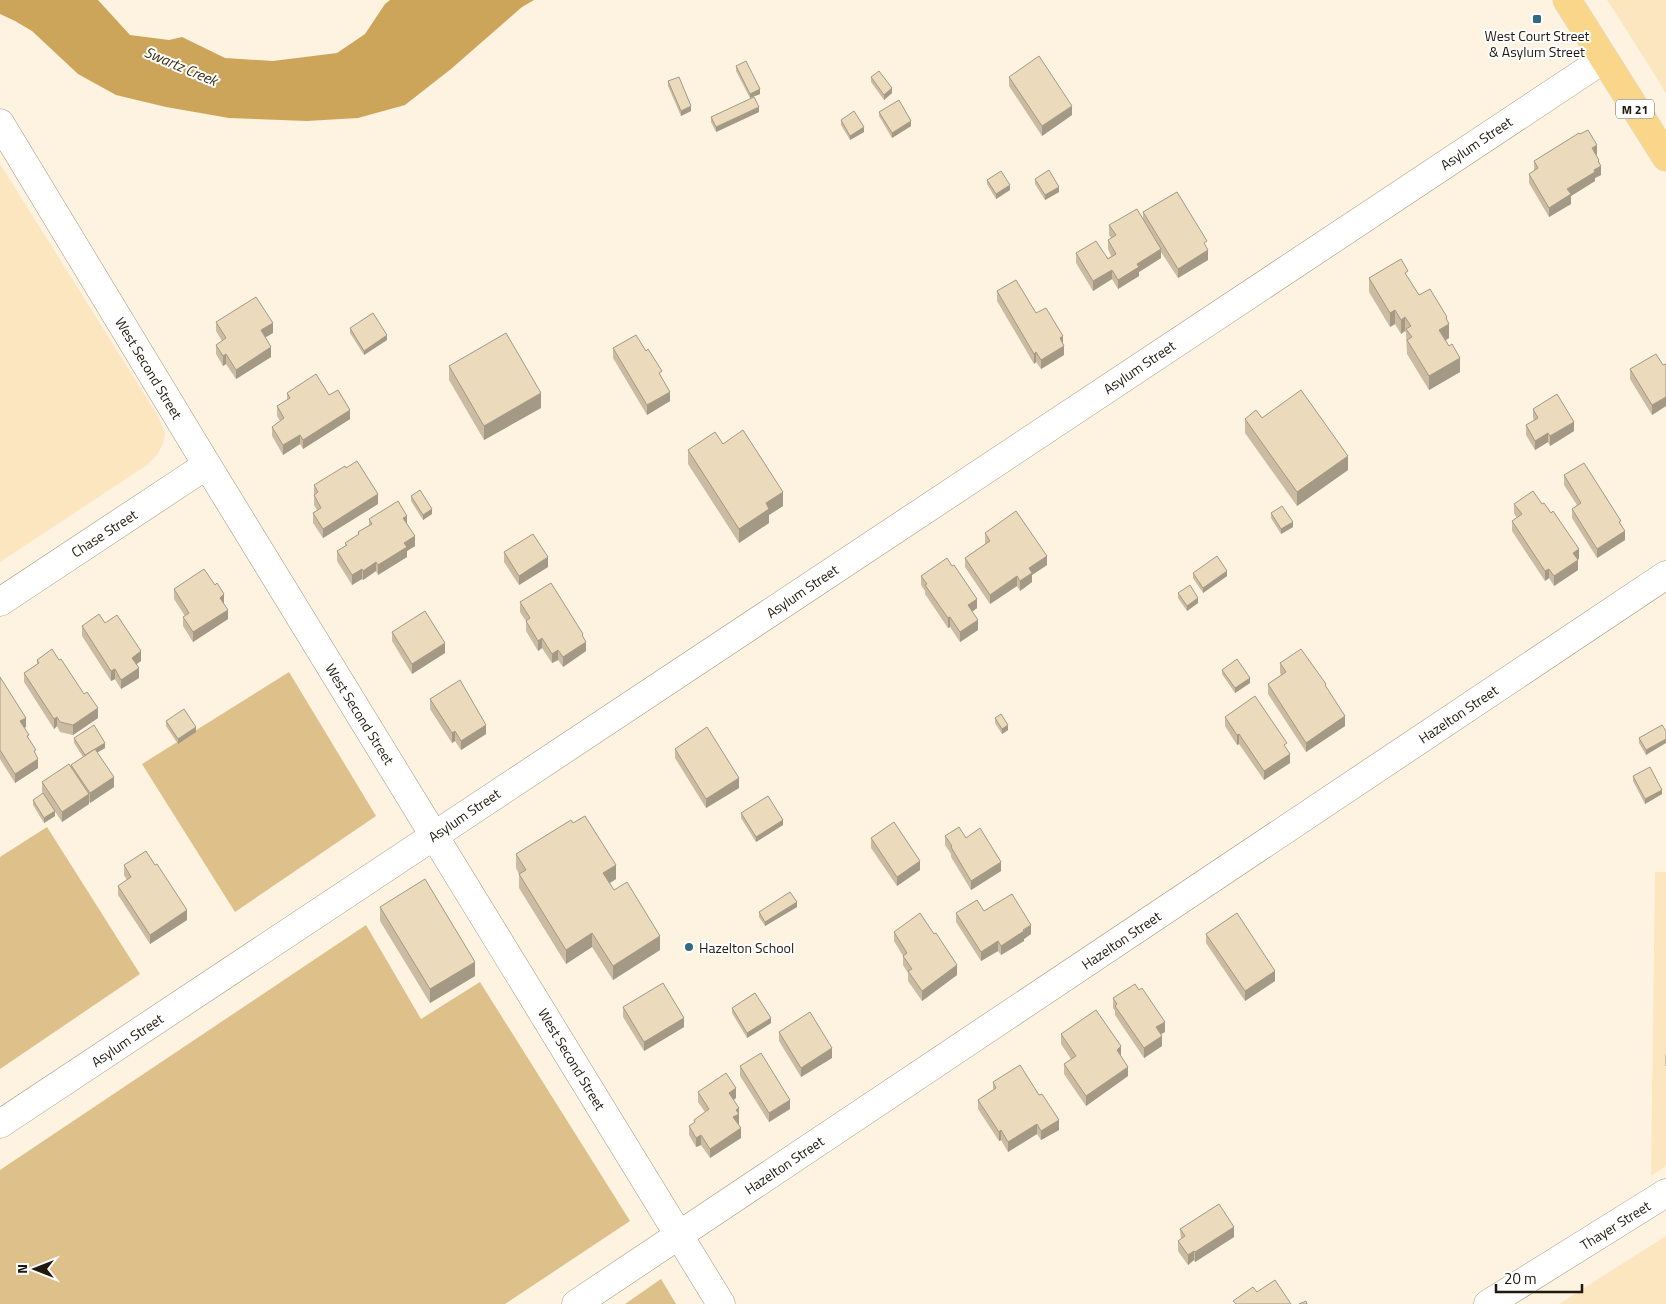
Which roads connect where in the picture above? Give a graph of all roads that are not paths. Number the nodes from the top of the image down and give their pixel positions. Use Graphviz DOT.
graph roads {
  1 [pos="1567,0"];
  2 [pos="1604,59"];
  3 [pos="0,123"];
  4 [pos="1666,157"];
  5 [pos="207,464"];
  6 [pos="1666,575"];
  7 [pos="0,602"];
  8 [pos="435,834"];
  9 [pos="0,1124"];
  10 [pos="1666,1193"];
  11 [pos="679,1235"];
  12 [pos="576,1304"];
  13 [pos="721,1304"];
  14 [pos="1488,1304"];
  1 -- 2 [label="main road, M 21"];
  2 -- 4 [label="main road, M 21"];
  2 -- 8 [label="street, Asylum Street"];
  3 -- 5 [label="street, West Second Street"];
  5 -- 7 [label="street, Chase Street"];
  5 -- 8 [label="street, West Second Street"];
  6 -- 11 [label="street, Hazelton Street"];
  8 -- 9 [label="street, Asylum Street"];
  8 -- 11 [label="street, West Second Street"];
  10 -- 14 [label="street, Thayer Street"];
  11 -- 12 [label="street, Hazelton Street"];
  11 -- 13 [label="street, West Second Street"];
}
